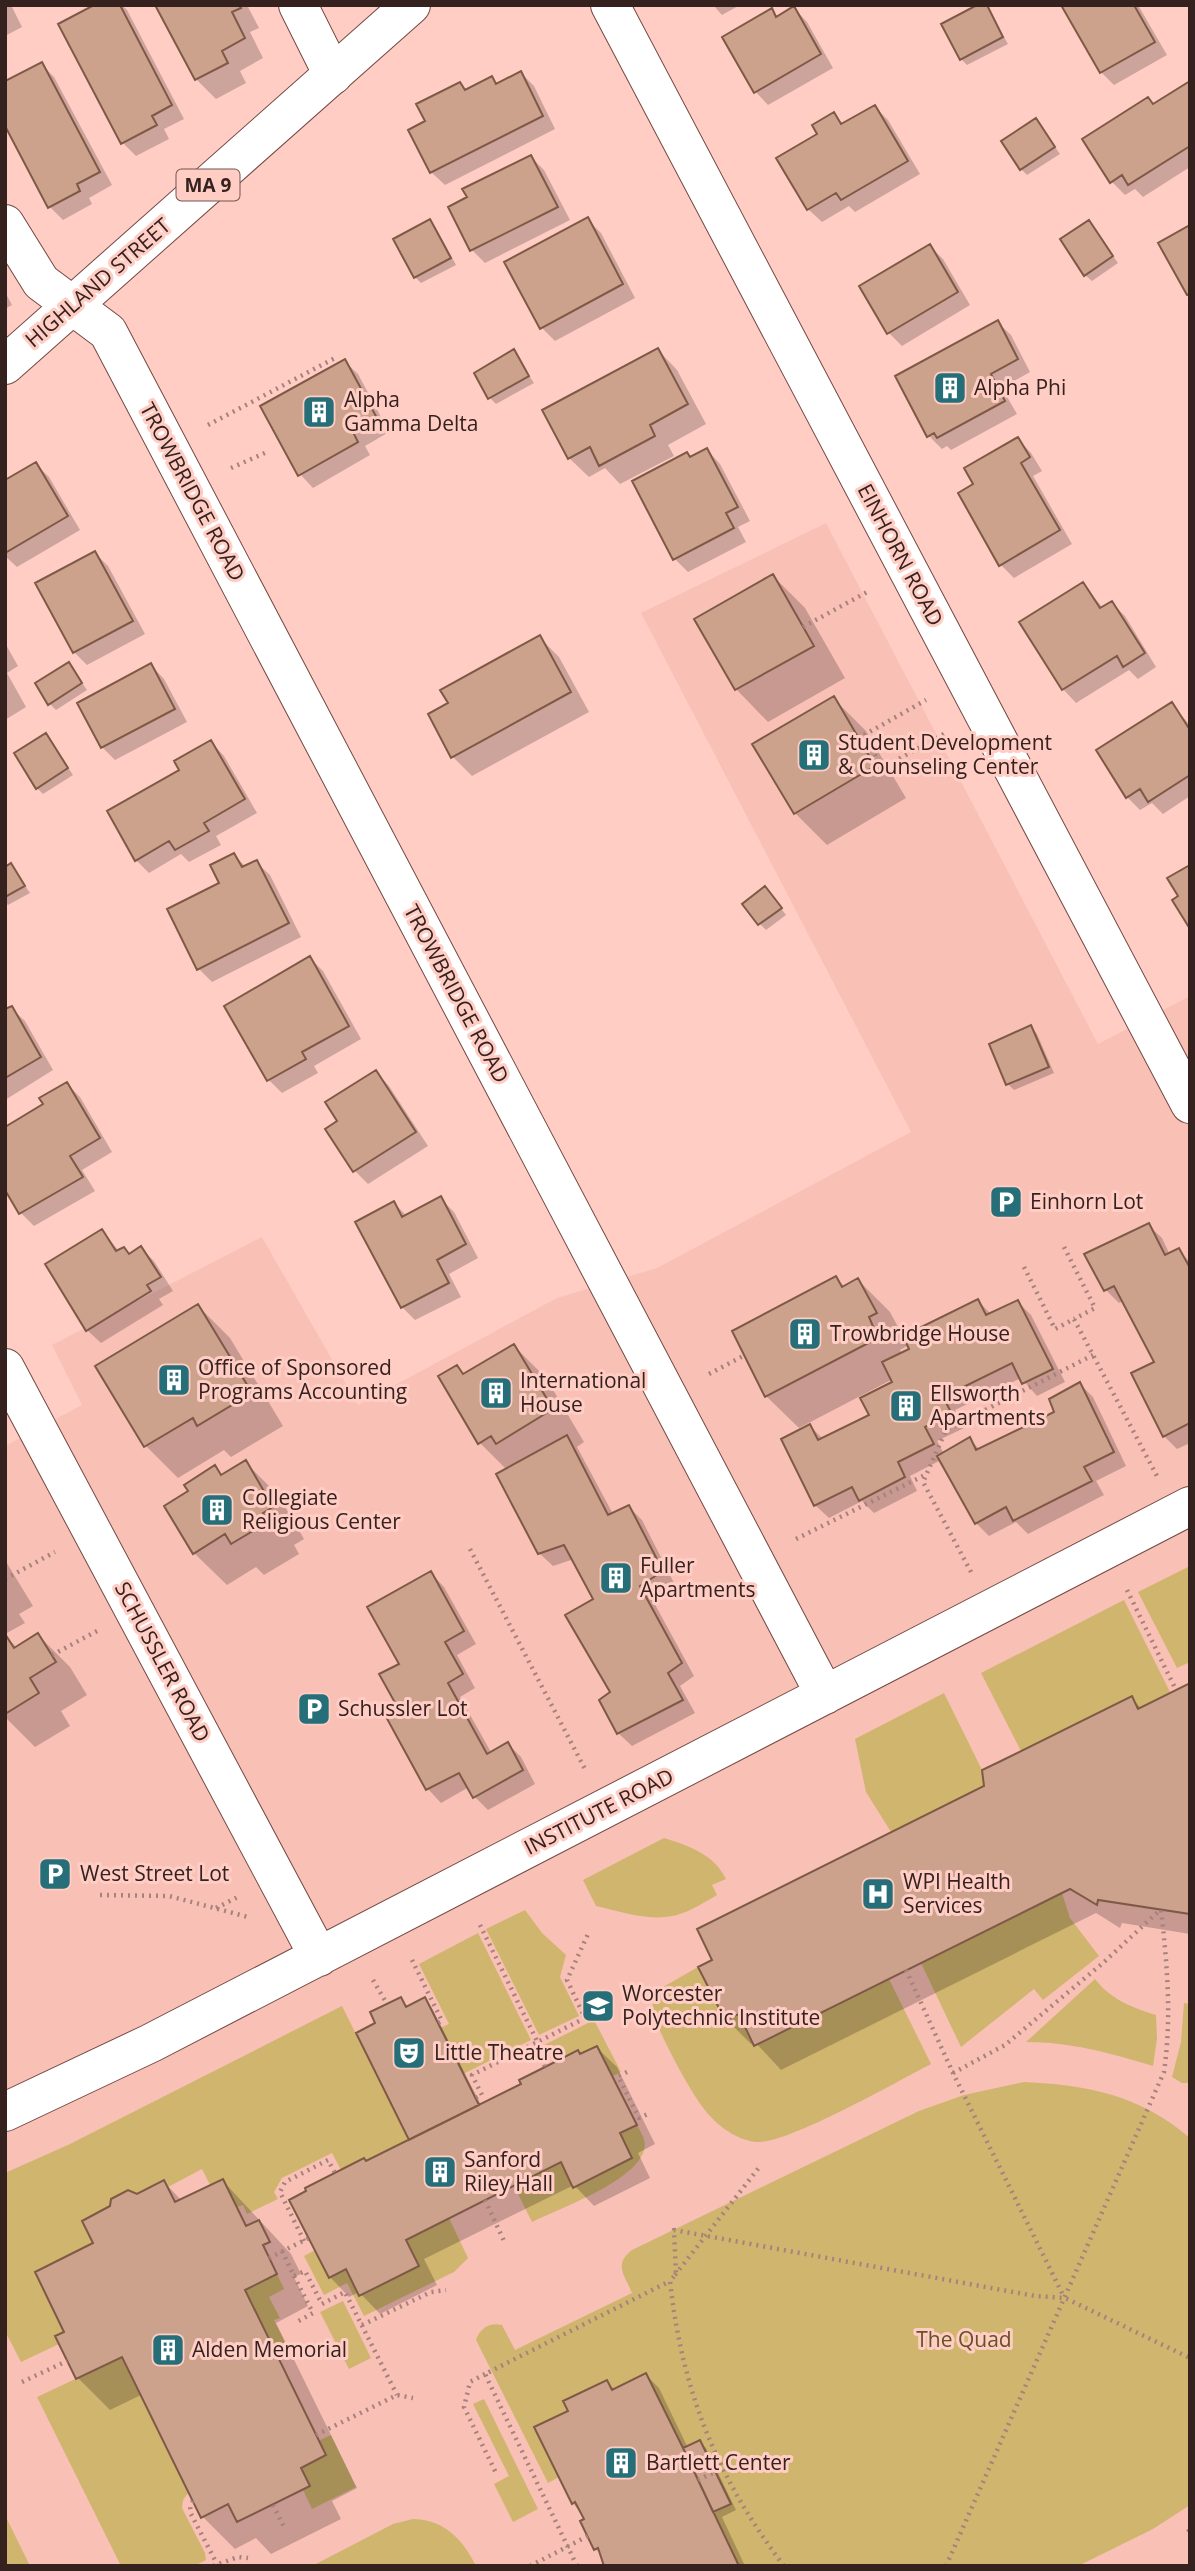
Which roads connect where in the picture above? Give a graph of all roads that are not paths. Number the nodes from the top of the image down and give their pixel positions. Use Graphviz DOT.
graph roads {
  1 [pos="298,5"];
  2 [pos="411,5"];
  3 [pos="610,5"];
  4 [pos="333,75"];
  5 [pos="5,224"];
  6 [pos="73,305"];
  7 [pos="5,365"];
  8 [pos="1190,1104"];
  9 [pos="5,1368"];
  10 [pos="1190,1507"];
  11 [pos="825,1695"];
  12 [pos="319,1957"];
  13 [pos="5,2112"];
  1 -- 4 [label="main road"];
  2 -- 4 [label="main road, HIGHLAND STREET / MA 9"];
  3 -- 8 [label="main road, EINHORN ROAD"];
  4 -- 6 [label="main road, HIGHLAND STREET / MA 9"];
  5 -- 6 [label="main road, TROWBRIDGE ROAD"];
  6 -- 7 [label="main road, HIGHLAND STREET / MA 9"];
  6 -- 11 [label="main road, TROWBRIDGE ROAD"];
  9 -- 12 [label="main road, SCHUSSLER ROAD"];
  10 -- 11 [label="main road, INSTITUTE ROAD"];
  11 -- 12 [label="main road, INSTITUTE ROAD"];
  12 -- 13 [label="main road, INSTITUTE ROAD"];
}
